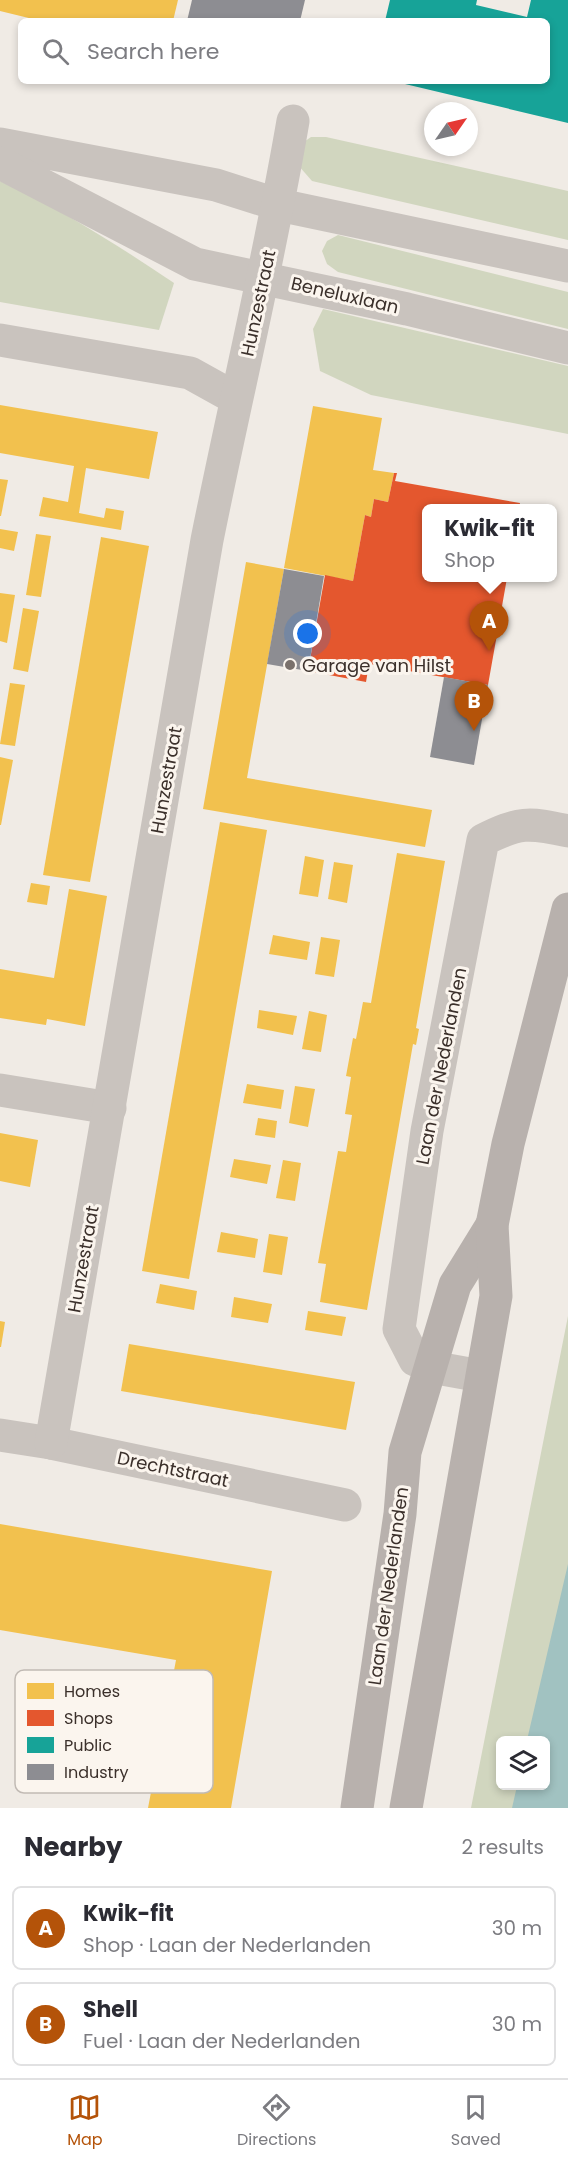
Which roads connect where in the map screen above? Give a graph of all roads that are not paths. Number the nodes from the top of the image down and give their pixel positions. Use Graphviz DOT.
graph roads {
  1 [pos="293,120"];
  2 [pos="0,144"];
  3 [pos="0,163"];
  4 [pos="279,205"];
  5 [pos="568,266"];
  6 [pos="264,277"];
  7 [pos="0,340"];
  8 [pos="568,348"];
  9 [pos="235,398"];
  10 [pos="568,831"];
  11 [pos="568,909"];
  12 [pos="0,1090"];
  13 [pos="110,1108"];
  14 [pos="492,1225"];
  15 [pos="431,1367"];
  16 [pos="482,1376"];
  17 [pos="0,1435"];
  18 [pos="51,1443"];
  19 [pos="345,1506"];
  20 [pos="357,1808"];
  21 [pos="406,1808"];
  1 -- 4 [label="street, Hunzestraat"];
  2 -- 4 [label="street"];
  3 -- 6 [label="street, Beneluxlaan"];
  4 -- 5 [label="street"];
  4 -- 6 [label="street, Hunzestraat"];
  6 -- 8 [label="street, Beneluxlaan"];
  6 -- 9 [label="street, Hunzestraat"];
  7 -- 9 [label="street"];
  9 -- 13 [label="street, Hunzestraat"];
  10 -- 15 [label="street, Laan der Nederlanden"];
  11 -- 14 [label="main road, Laan der Nederlanden"];
  12 -- 13 [label="street"];
  13 -- 18 [label="street, Hunzestraat"];
  14 -- 15 [label="main road, Laan der Nederlanden"];
  14 -- 16 [label="main road, Laan der Nederlanden"];
  15 -- 16 [label="street"];
  15 -- 20 [label="main road, Laan der Nederlanden"];
  16 -- 21 [label="main road, Laan der Nederlanden"];
  17 -- 18 [label="street, Drechtstraat"];
  18 -- 19 [label="street, Drechtstraat"];
}
